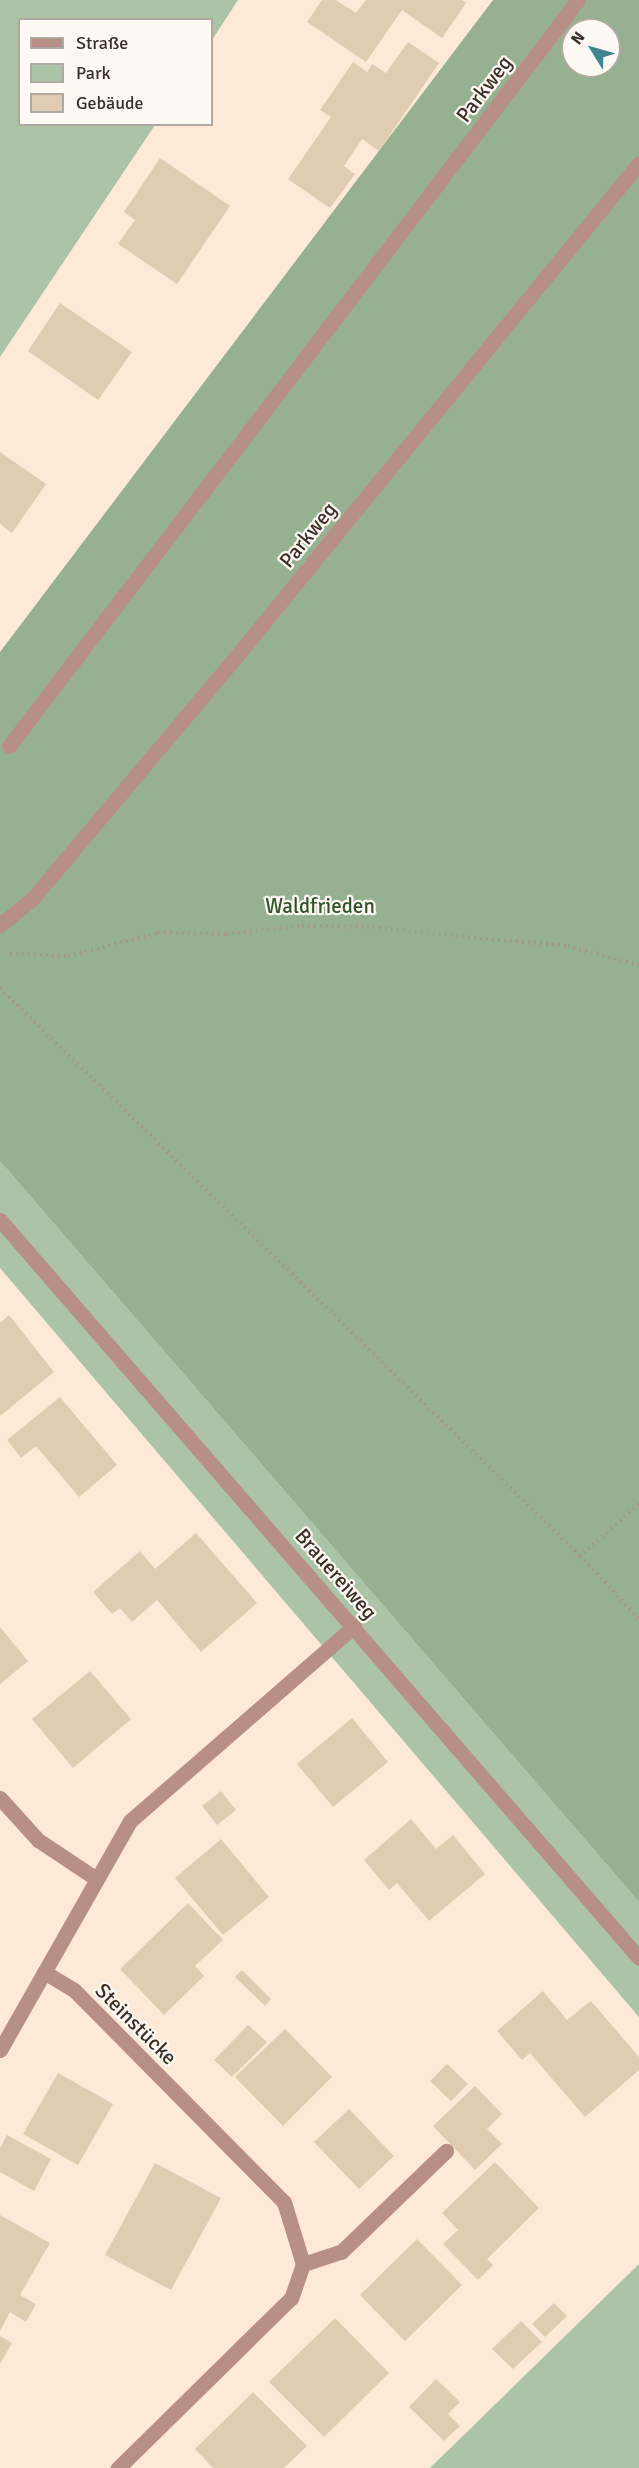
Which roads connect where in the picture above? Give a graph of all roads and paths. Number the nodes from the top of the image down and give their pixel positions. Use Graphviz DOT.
graph roads {
  1 [pos="578,0"];
  2 [pos="639,164"];
  3 [pos="9,746"];
  4 [pos="0,925"];
  5 [pos="0,954"];
  6 [pos="639,965"];
  7 [pos="0,988"];
  8 [pos="0,1220"];
  9 [pos="639,1504"];
  10 [pos="580,1556"];
  11 [pos="639,1619"];
  12 [pos="354,1626"];
  13 [pos="0,1798"];
  14 [pos="95,1878"];
  15 [pos="639,1958"];
  16 [pos="44,1972"];
  17 [pos="0,2050"];
  18 [pos="446,2151"];
  19 [pos="303,2264"];
  20 [pos="118,2468"];
  1 -- 3 [label="street, Parkweg"];
  2 -- 4 [label="street, Parkweg"];
  5 -- 6 [label="path"];
  7 -- 10 [label="path"];
  8 -- 12 [label="street, Brauereiweg"];
  9 -- 10 [label="path"];
  10 -- 11 [label="path"];
  12 -- 14 [label="street"];
  12 -- 15 [label="street, Brauereiweg"];
  13 -- 14 [label="street"];
  14 -- 16 [label="street"];
  16 -- 17 [label="street"];
  16 -- 19 [label="street, Steinstücke"];
  18 -- 19 [label="street"];
  19 -- 20 [label="street"];
}
